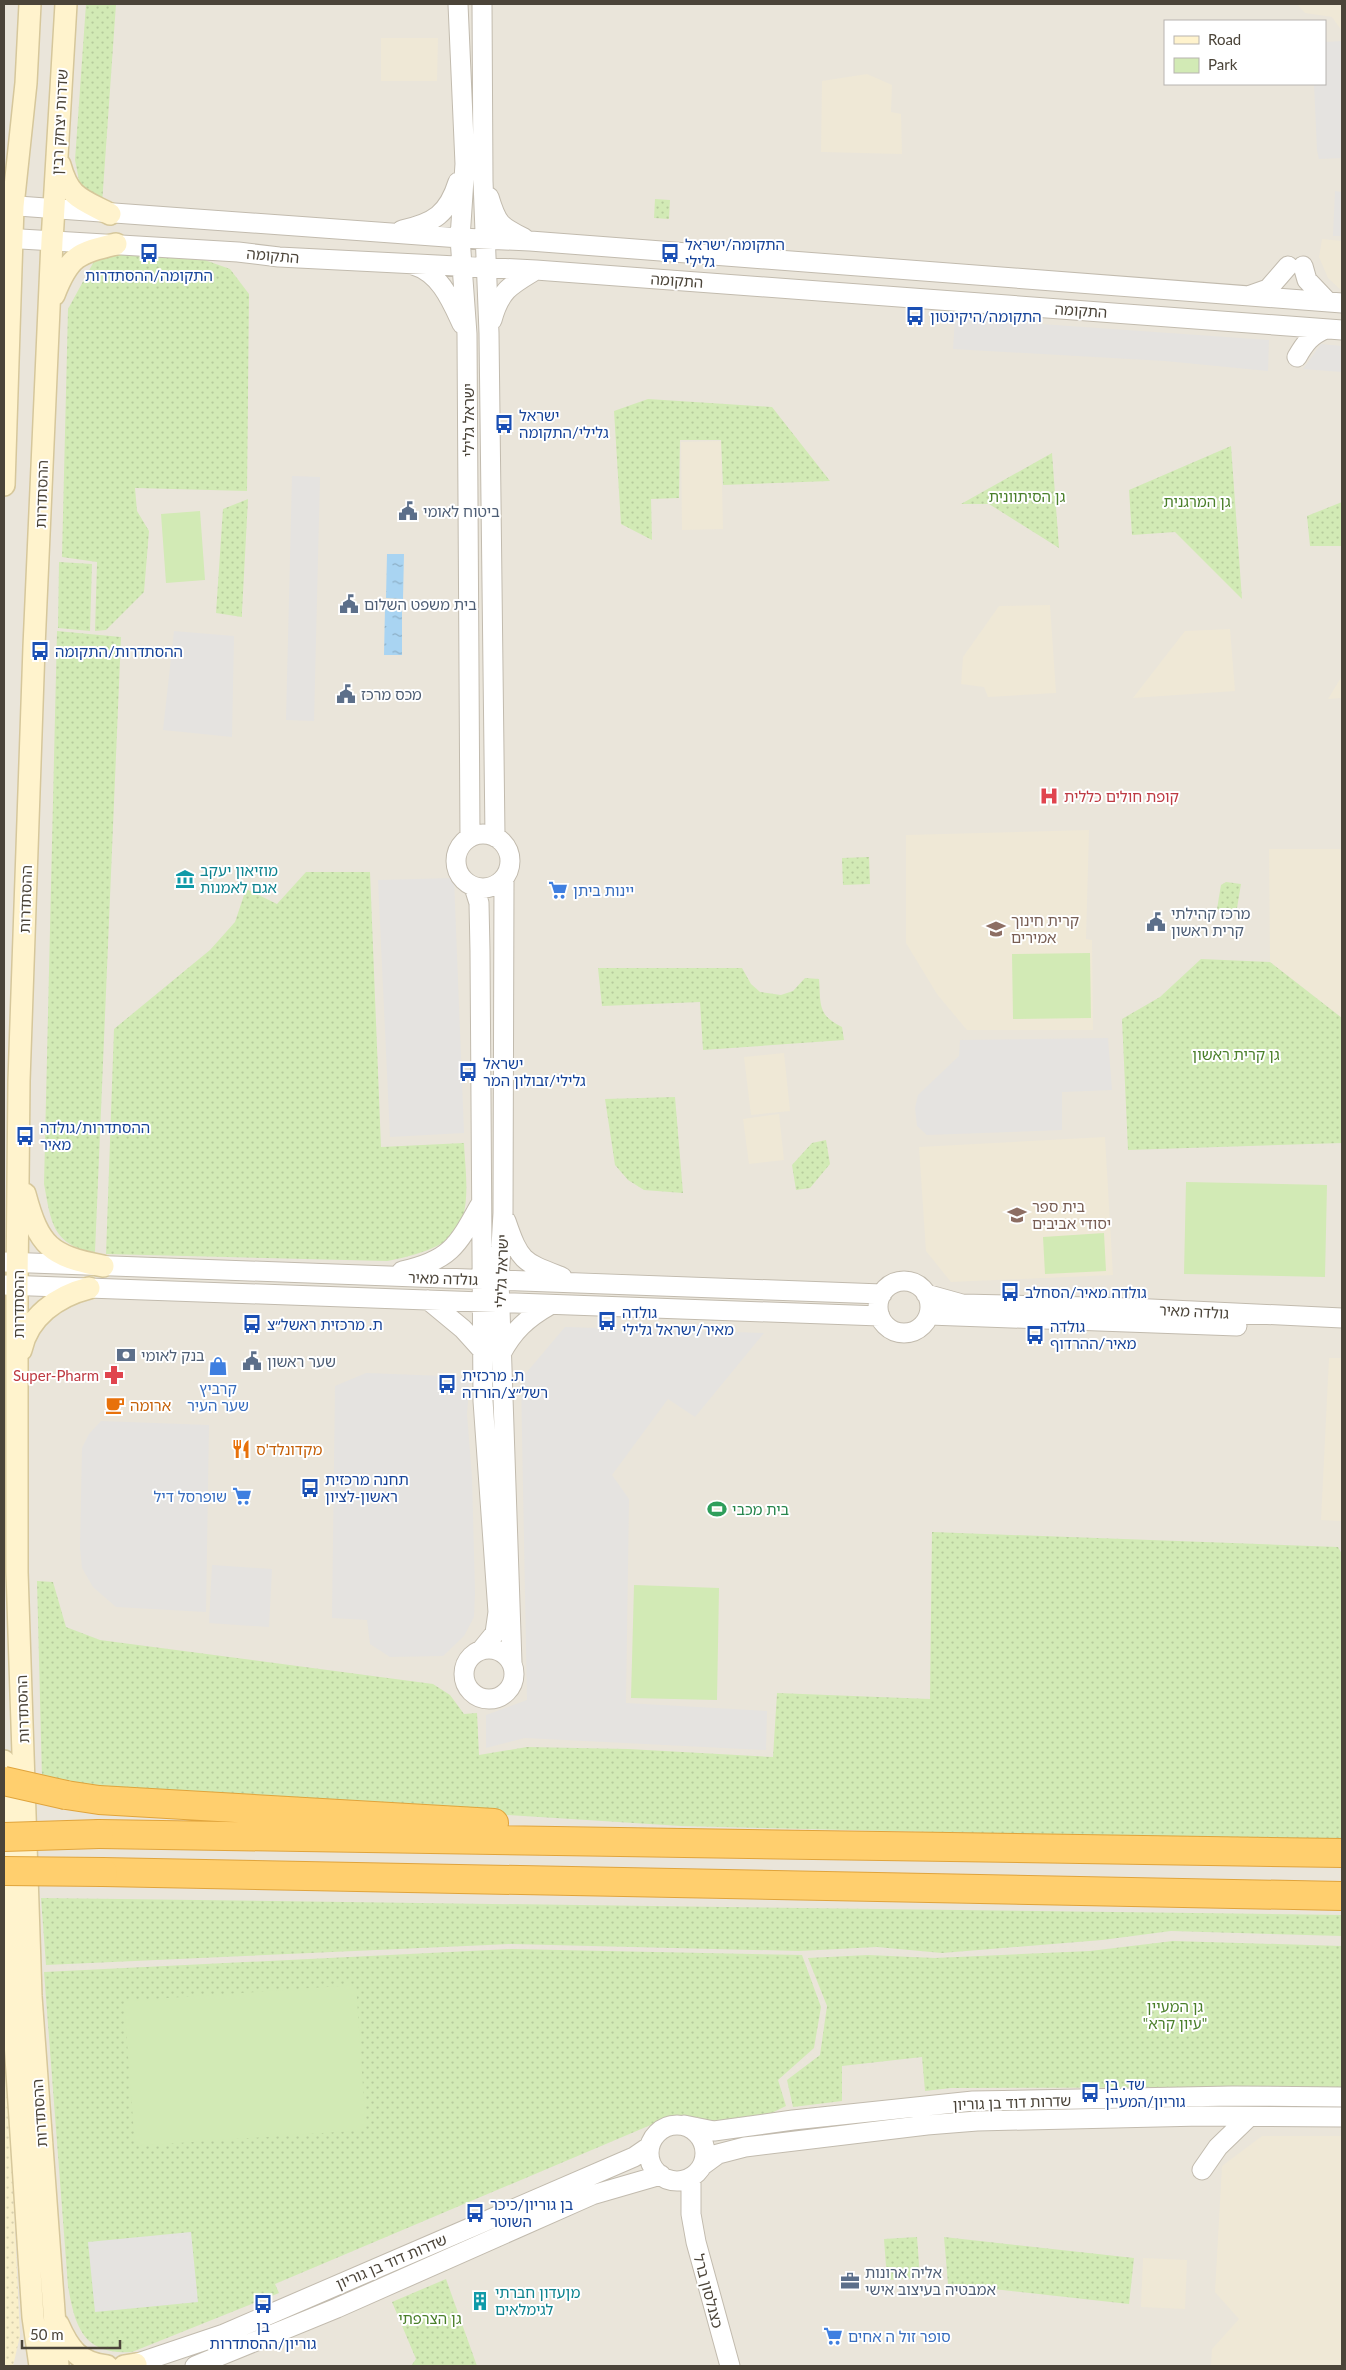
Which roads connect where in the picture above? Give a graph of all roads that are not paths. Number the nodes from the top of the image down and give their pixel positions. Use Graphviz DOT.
graph roads {
  1 [pos="30,4"];
  2 [pos="66,4"];
  3 [pos="458,4"];
  4 [pos="482,4"];
  5 [pos="19,145"];
  6 [pos="57,156"];
  7 [pos="464,164"];
  8 [pos="484,181"];
  9 [pos="4,183"];
  10 [pos="8,206"];
  11 [pos="55,209"];
  12 [pos="110,214"];
  13 [pos="386,233"];
  14 [pos="460,238"];
  15 [pos="7,239"];
  16 [pos="486,239"];
  17 [pos="52,241"];
  18 [pos="530,241"];
  19 [pos="116,244"];
  20 [pos="397,262"];
  21 [pos="461,266"];
  22 [pos="487,267"];
  23 [pos="536,270"];
  24 [pos="4,277"];
  25 [pos="1251,295"];
  26 [pos="1335,302"];
  27 [pos="49,309"];
  28 [pos="9,313"];
  29 [pos="1334,329"];
  30 [pos="489,333"];
  31 [pos="467,334"];
  32 [pos="1297,357"];
  33 [pos="4,485"];
  34 [pos="495,836"];
  35 [pos="470,837"];
  36 [pos="504,879"];
  37 [pos="474,887"];
  38 [pos="19,1173"];
  39 [pos="482,1202"];
  40 [pos="504,1213"];
  41 [pos="11,1262"];
  42 [pos="103,1266"];
  43 [pos="379,1276"];
  44 [pos="490,1279"];
  45 [pos="575,1282"];
  46 [pos="11,1286"];
  47 [pos="89,1288"];
  48 [pos="882,1294"];
  49 [pos="926,1294"];
  50 [pos="428,1300"];
  51 [pos="490,1302"];
  52 [pos="551,1305"];
  53 [pos="929,1315"];
  54 [pos="880,1316"];
  55 [pos="1342,1318"];
  56 [pos="1342,1329"];
  57 [pos="482,1350"];
  58 [pos="501,1354"];
  59 [pos="18,1365"];
  60 [pos="482,1649"];
  61 [pos="512,1663"];
  62 [pos="4,1761"];
  63 [pos="4,1781"];
  64 [pos="4,1837"];
  65 [pos="752,1843"];
  66 [pos="1342,1853"];
  67 [pos="4,1871"];
  68 [pos="1342,1896"];
  69 [pos="1342,2097"];
  70 [pos="1342,2117"];
  71 [pos="1248,2118"];
  72 [pos="684,2125"];
  73 [pos="650,2146"];
  74 [pos="1202,2170"];
  75 [pos="697,2171"];
  76 [pos="666,2178"];
  77 [pos="691,2214"];
  78 [pos="53,2305"];
  79 [pos="33,2317"];
  80 [pos="27,2366"];
  81 [pos="40,2366"];
  82 [pos="58,2366"];
  83 [pos="107,2366"];
  84 [pos="129,2366"];
  85 [pos="195,2366"];
  86 [pos="730,2366"];
  1 -- 5 [label="main road"];
  2 -- 6 [label="main road, שדרות יצחק רבין"];
  3 -- 7 [label="street, ישראל גלילי"];
  4 -- 8 [label="street, ישראל גלילי"];
  5 -- 9 [label="main road"];
  5 -- 10 [label="main road"];
  6 -- 11 [label="main road, שדרות יצחק רבין"];
  6 -- 12 [label="main road"];
  7 -- 13 [label="street"];
  7 -- 14 [label="street, ישראל גלילי"];
  8 -- 16 [label="street, ישראל גלילי"];
  8 -- 18 [label="street"];
  10 -- 11 [label="street, התקומה"];
  10 -- 15 [label="main road"];
  11 -- 12 [label="street, התקומה"];
  11 -- 17 [label="main road, שדרות יצחק רבין"];
  12 -- 13 [label="street, התקומה"];
  13 -- 14 [label="street, התקומה"];
  14 -- 16 [label="street, התקומה"];
  14 -- 21 [label="street, ישראל גלילי"];
  15 -- 17 [label="street, התקומה"];
  15 -- 28 [label="main road"];
  16 -- 18 [label="street, התקומה"];
  16 -- 22 [label="street, ישראל גלילי"];
  17 -- 19 [label="street, התקומה"];
  17 -- 27 [label="main road, ההסתדרות"];
  18 -- 25 [label="street, התקומה"];
  19 -- 20 [label="street, התקומה"];
  19 -- 27 [label="main road"];
  20 -- 21 [label="street, התקומה"];
  20 -- 31 [label="street"];
  21 -- 22 [label="street, התקומה"];
  21 -- 31 [label="street, ישראל גלילי"];
  22 -- 23 [label="street, התקומה"];
  22 -- 30 [label="street, ישראל גלילי"];
  23 -- 29 [label="street, התקומה"];
  23 -- 30 [label="street"];
  24 -- 28 [label="main road"];
  25 -- 26 [label="street, התקומה"];
  25 -- 26 [label="street"];
  27 -- 38 [label="main road, ההסתדרות"];
  28 -- 33 [label="main road"];
  29 -- 32 [label="street"];
  30 -- 34 [label="street, ישראל גלילי"];
  31 -- 35 [label="street, ישראל גלילי"];
  34 -- 35 [label="street"];
  34 -- 36 [label="street, ישראל גלילי"];
  35 -- 37 [label="street"];
  36 -- 37 [label="street"];
  36 -- 40 [label="street, ישראל גלילי"];
  37 -- 39 [label="street, ישראל גלילי"];
  38 -- 41 [label="main road, ההסתדרות"];
  38 -- 42 [label="main road"];
  39 -- 43 [label="street"];
  39 -- 44 [label="street, ישראל גלילי"];
  40 -- 44 [label="street, ישראל גלילי"];
  40 -- 45 [label="street"];
  41 -- 42 [label="street, גולדה מאיר"];
  41 -- 46 [label="main road, ההסתדרות"];
  42 -- 43 [label="street, גולדה מאיר"];
  43 -- 44 [label="street, גולדה מאיר"];
  44 -- 45 [label="street, גולדה מאיר"];
  44 -- 51 [label="street, ישראל גלילי"];
  45 -- 48 [label="street, גולדה מאיר"];
  46 -- 47 [label="street, גולדה מאיר"];
  46 -- 59 [label="main road, ההסתדרות"];
  47 -- 50 [label="street, גולדה מאיר"];
  47 -- 59 [label="main road"];
  48 -- 49 [label="street, גולדה מאיר"];
  48 -- 54 [label="street"];
  49 -- 53 [label="street"];
  49 -- 55 [label="street, גולדה מאיר"];
  50 -- 51 [label="street, גולדה מאיר"];
  50 -- 57 [label="street"];
  51 -- 52 [label="street, גולדה מאיר"];
  51 -- 57 [label="street, ישראל גלילי"];
  51 -- 58 [label="street, ישראל גלילי"];
  52 -- 54 [label="street, גולדה מאיר"];
  52 -- 58 [label="street"];
  53 -- 54 [label="street"];
  53 -- 56 [label="street, גולדה מאיר"];
  57 -- 60 [label="street, ישראל גלילי"];
  58 -- 61 [label="street, ישראל גלילי"];
  59 -- 78 [label="main road, ההסתדרות"];
  60 -- 61 [label="street"];
  60 -- 61 [label="street"];
  62 -- 79 [label="main road, ההסתדרות"];
  63 -- 65 [label="highway, bridge"];
  64 -- 65 [label="highway, bridge"];
  65 -- 66 [label="highway"];
  67 -- 68 [label="highway, bridge"];
  69 -- 72 [label="street, שדרות דוד בן גוריון"];
  70 -- 71 [label="street, שדרות דוד בן גוריון"];
  71 -- 74 [label="street"];
  71 -- 75 [label="street, שדרות דוד בן גוריון"];
  72 -- 73 [label="street"];
  72 -- 75 [label="street"];
  73 -- 76 [label="street"];
  73 -- 84 [label="street, שדרות דוד בן גוריון"];
  75 -- 76 [label="street"];
  75 -- 77 [label="street, כצנלסון ברל"];
  76 -- 77 [label="street, כצנלסון ברל"];
  76 -- 85 [label="street, שדרות דוד בן גוריון"];
  77 -- 86 [label="street, כצנלסון ברל"];
  78 -- 82 [label="main road, ההסתדרות"];
  78 -- 83 [label="main road"];
  79 -- 80 [label="main road"];
  79 -- 81 [label="main road, ההסתדרות"];
}
